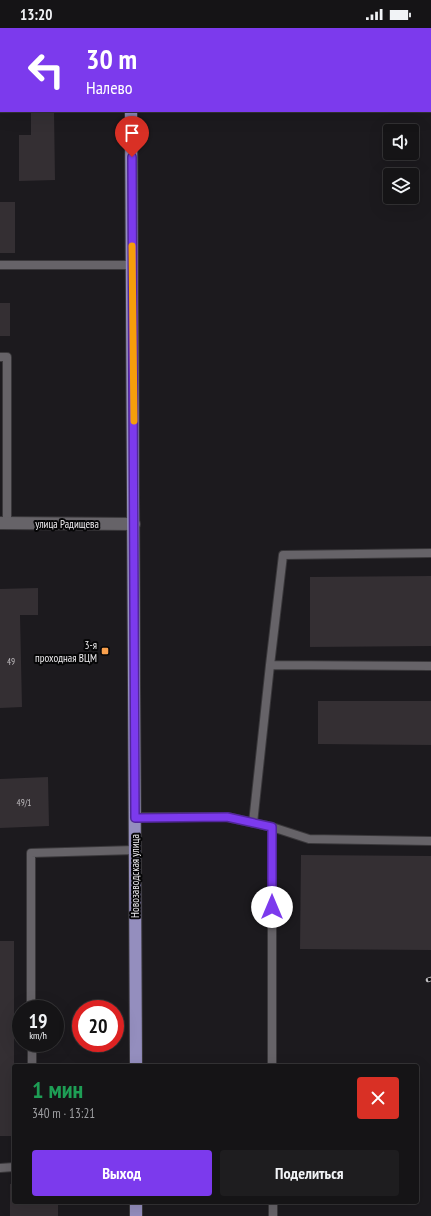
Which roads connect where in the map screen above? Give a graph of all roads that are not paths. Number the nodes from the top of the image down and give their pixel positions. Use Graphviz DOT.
graph roads {
  1 [pos="131,112"];
  2 [pos="0,265"];
  3 [pos="132,265"];
  4 [pos="0,357"];
  5 [pos="4,523"];
  6 [pos="134,524"];
  7 [pos="431,553"];
  8 [pos="270,665"];
  9 [pos="431,666"];
  10 [pos="135,818"];
  11 [pos="252,823"];
  12 [pos="272,827"];
  13 [pos="431,841"];
  14 [pos="135,850"];
  15 [pos="32,1000"];
  16 [pos="32,1052"];
  17 [pos="32,1064"];
  18 [pos="136,1064"];
  19 [pos="272,1064"];
  20 [pos="12,1167"];
  21 [pos="0,1168"];
  22 [pos="136,1204"];
  23 [pos="273,1204"];
  24 [pos="136,1216"];
  25 [pos="273,1216"];
  1 -- 3 [label="main road, Новозаводская улица"];
  2 -- 3 [label="lane"];
  3 -- 6 [label="main road, Новозаводская улица"];
  4 -- 5 [label="lane"];
  5 -- 6 [label="street, улица Радищева"];
  6 -- 10 [label="main road, Новозаводская улица"];
  7 -- 8 [label="lane"];
  8 -- 9 [label="lane"];
  8 -- 11 [label="lane"];
  10 -- 11 [label="lane"];
  10 -- 14 [label="main road, Новозаводская улица"];
  11 -- 12 [label="lane"];
  12 -- 13 [label="lane"];
  12 -- 19 [label="lane"];
  14 -- 15 [label="lane"];
  14 -- 18 [label="main road, Новозаводская улица"];
  16 -- 17 [label="lane"];
  20 -- 21 [label="lane"];
  22 -- 24 [label="main road"];
  23 -- 25 [label="lane"];
}
